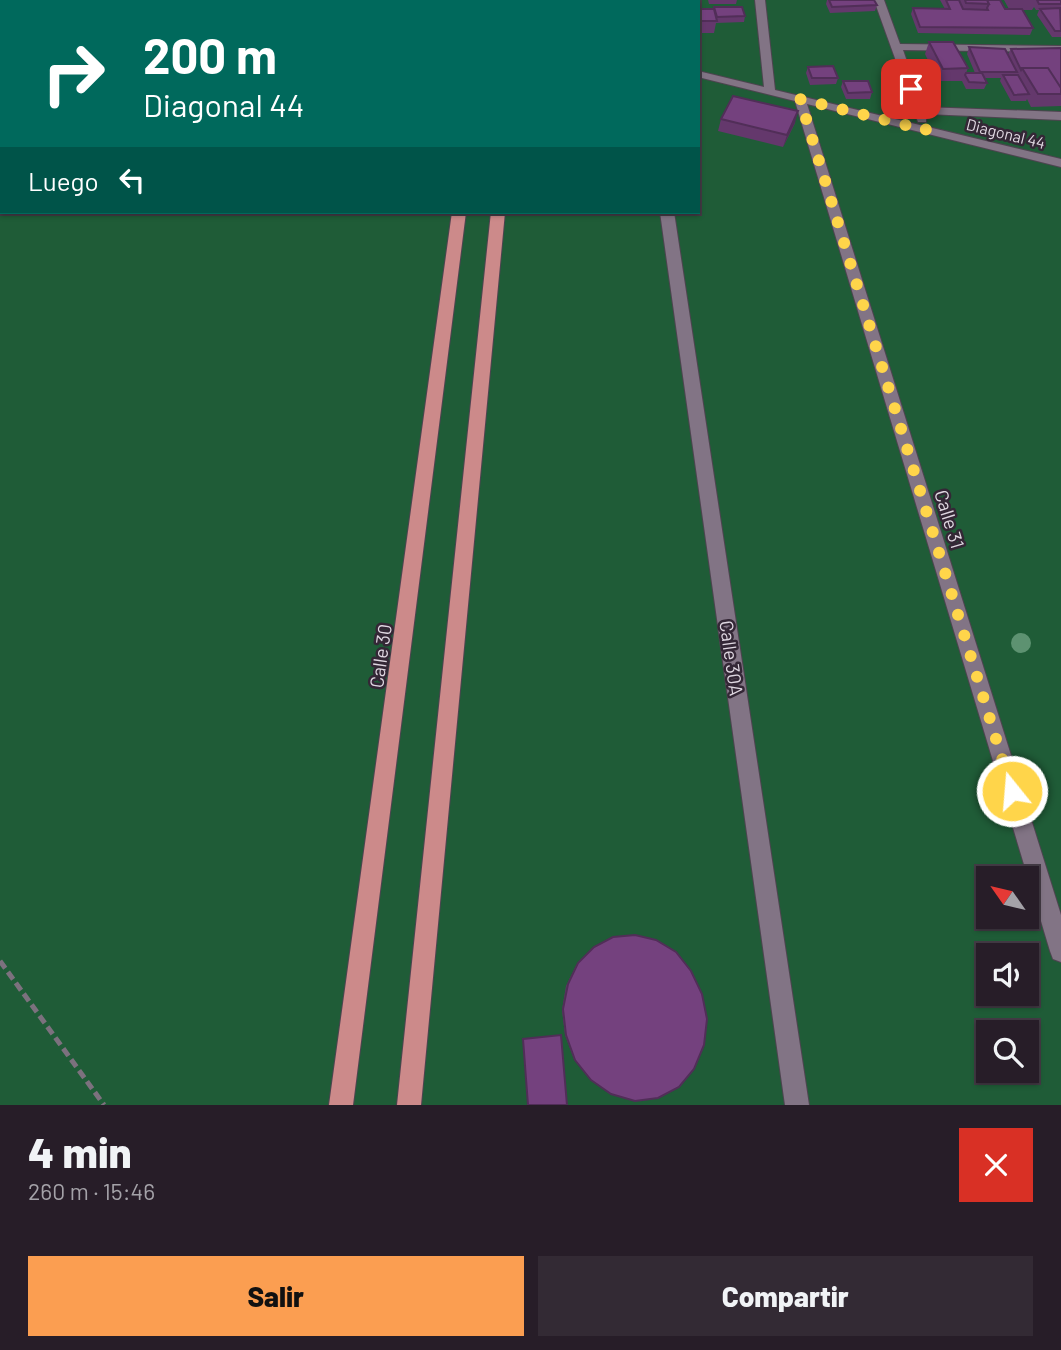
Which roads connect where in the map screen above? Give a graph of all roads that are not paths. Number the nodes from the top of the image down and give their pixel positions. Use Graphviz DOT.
graph roads {
  1 [pos="760,0"];
  2 [pos="879,0"];
  3 [pos="896,47"];
  4 [pos="1061,49"];
  5 [pos="700,74"];
  6 [pos="770,92"];
  7 [pos="800,99"];
  8 [pos="919,110"];
  9 [pos="1061,116"];
  10 [pos="926,130"];
  11 [pos="1061,163"];
  12 [pos="460,214"];
  13 [pos="498,214"];
  14 [pos="667,214"];
  15 [pos="1061,951"];
  16 [pos="341,1105"];
  17 [pos="409,1105"];
  18 [pos="797,1105"];
  1 -- 6 [label="street"];
  2 -- 3 [label="street"];
  3 -- 4 [label="street"];
  3 -- 8 [label="street"];
  5 -- 6 [label="street, Diagonal 44"];
  6 -- 7 [label="street, Diagonal 44"];
  7 -- 10 [label="street, Diagonal 44"];
  7 -- 15 [label="street, Calle 31"];
  8 -- 9 [label="street"];
  8 -- 10 [label="street"];
  10 -- 11 [label="street, Diagonal 44"];
  12 -- 16 [label="main road, Calle 30"];
  13 -- 17 [label="main road"];
  14 -- 18 [label="street, Calle 30A"];
}
